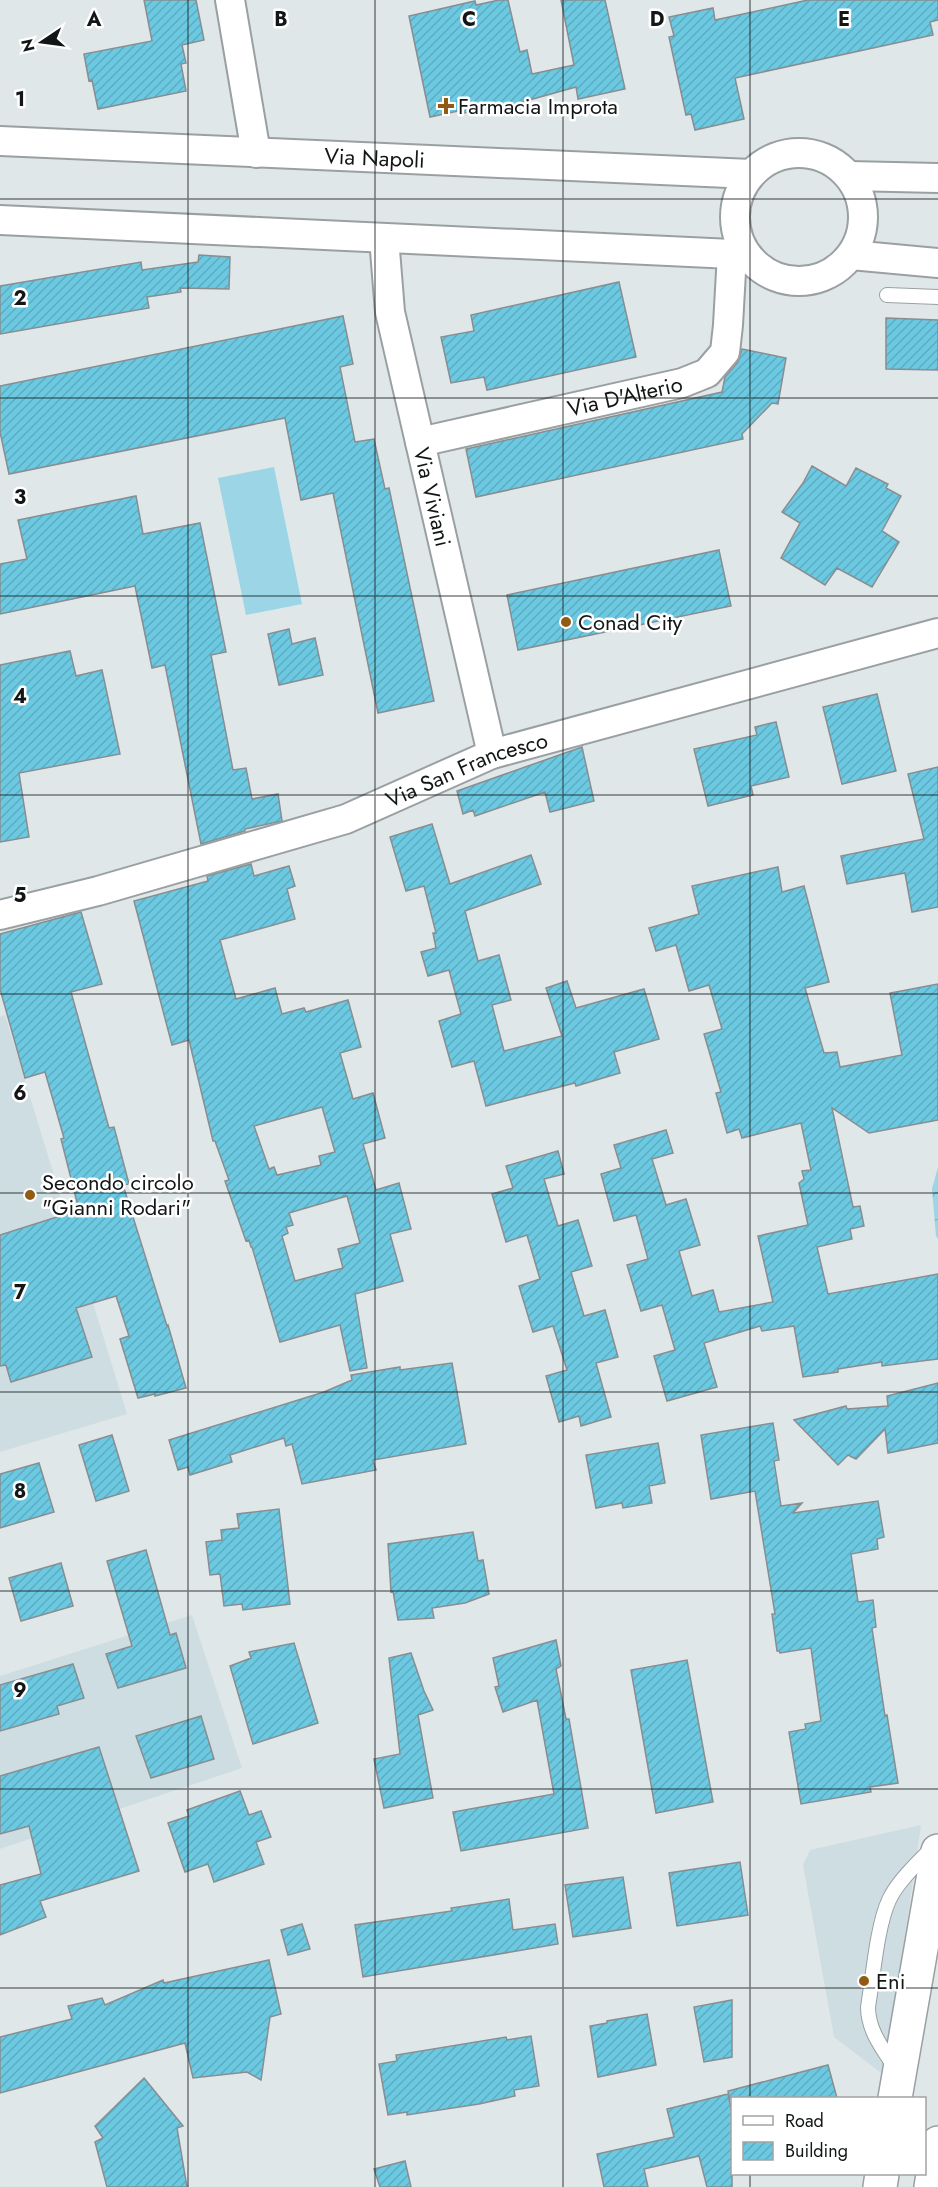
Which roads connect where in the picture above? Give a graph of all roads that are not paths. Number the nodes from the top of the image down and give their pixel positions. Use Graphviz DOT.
graph roads {
  1 [pos="230,0"];
  2 [pos="0,141"];
  3 [pos="256,153"];
  4 [pos="751,174"];
  5 [pos="849,176"];
  6 [pos="938,178"];
  7 [pos="0,220"];
  8 [pos="384,238"];
  9 [pos="738,252"];
  10 [pos="851,255"];
  11 [pos="938,262"];
  12 [pos="886,295"];
  13 [pos="938,297"];
  14 [pos="420,442"];
  15 [pos="938,633"];
  16 [pos="492,754"];
  17 [pos="0,915"];
  18 [pos="938,1841"];
  19 [pos="938,1851"];
  20 [pos="897,2086"];
  21 [pos="938,2143"];
  22 [pos="931,2187"];
  1 -- 3 [label="street"];
  2 -- 3 [label="street, Via Napoli"];
  3 -- 4 [label="street, Via Napoli"];
  4 -- 5 [label="street"];
  4 -- 9 [label="street"];
  5 -- 6 [label="street"];
  5 -- 10 [label="street"];
  7 -- 8 [label="street"];
  8 -- 9 [label="street"];
  8 -- 14 [label="street, Via Viviani"];
  9 -- 10 [label="street"];
  9 -- 14 [label="street, Via D'Alterio"];
  10 -- 11 [label="street"];
  12 -- 13 [label="lane"];
  14 -- 16 [label="street, Via Viviani"];
  15 -- 16 [label="street, Via San Francesco"];
  16 -- 17 [label="street, Via San Francesco"];
  18 -- 20 [label="lane"];
  19 -- 20 [label="main road"];
  21 -- 22 [label="main road"];
}
